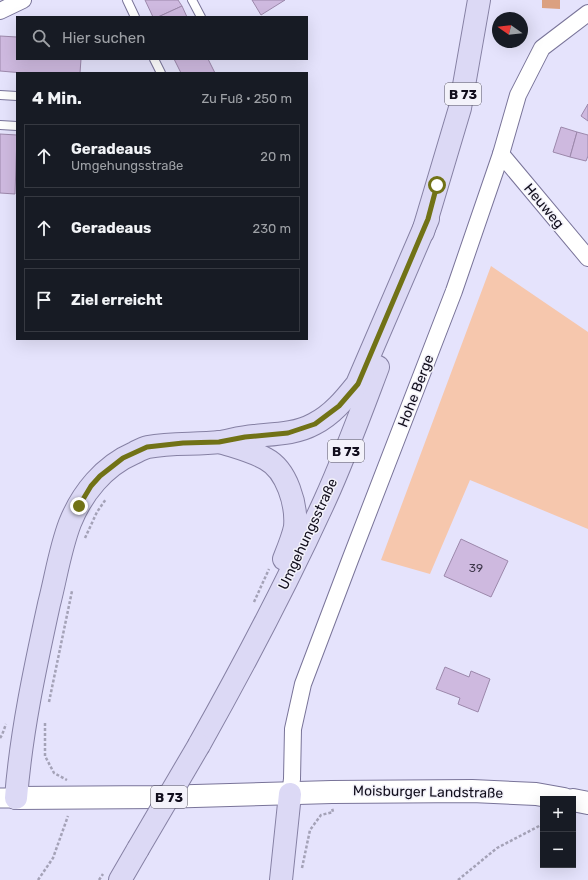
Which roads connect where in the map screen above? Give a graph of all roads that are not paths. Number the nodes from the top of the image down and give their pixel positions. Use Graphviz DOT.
graph roads {
  1 [pos="23,0"];
  2 [pos="127,0"];
  3 [pos="192,0"];
  4 [pos="479,0"];
  5 [pos="0,11"];
  6 [pos="588,13"];
  7 [pos="135,16"];
  8 [pos="201,16"];
  9 [pos="154,60"];
  10 [pos="160,72"];
  11 [pos="0,95"];
  12 [pos="16,96"];
  13 [pos="0,125"];
  14 [pos="16,126"];
  15 [pos="501,154"];
  16 [pos="428,219"];
  17 [pos="588,258"];
  18 [pos="219,442"];
  19 [pos="239,673"];
  20 [pos="290,794"];
  21 [pos="547,796"];
  22 [pos="8,798"];
  23 [pos="576,801"];
  24 [pos="588,803"];
  25 [pos="290,877"];
  26 [pos="120,880"];
  1 -- 5 [label="street"];
  2 -- 7 [label="lane"];
  3 -- 8 [label="lane"];
  4 -- 16 [label="main road, Umgehungsstraße / B 73"];
  6 -- 15 [label="street, Hohe Berge"];
  9 -- 10 [label="lane"];
  11 -- 12 [label="lane"];
  13 -- 14 [label="lane"];
  15 -- 17 [label="street, Heuweg"];
  15 -- 20 [label="street, Hohe Berge"];
  16 -- 18 [label="main road"];
  16 -- 19 [label="main road, Umgehungsstraße / B 73"];
  18 -- 19 [label="main road"];
  18 -- 22 [label="main road"];
  19 -- 26 [label="main road, Umgehungsstraße / B 73, bridge"];
  20 -- 21 [label="main road, Moisburger Landstraße"];
  20 -- 22 [label="main road, Moisburger Landstraße"];
  20 -- 25 [label="main road"];
  23 -- 24 [label="main road"];
}
